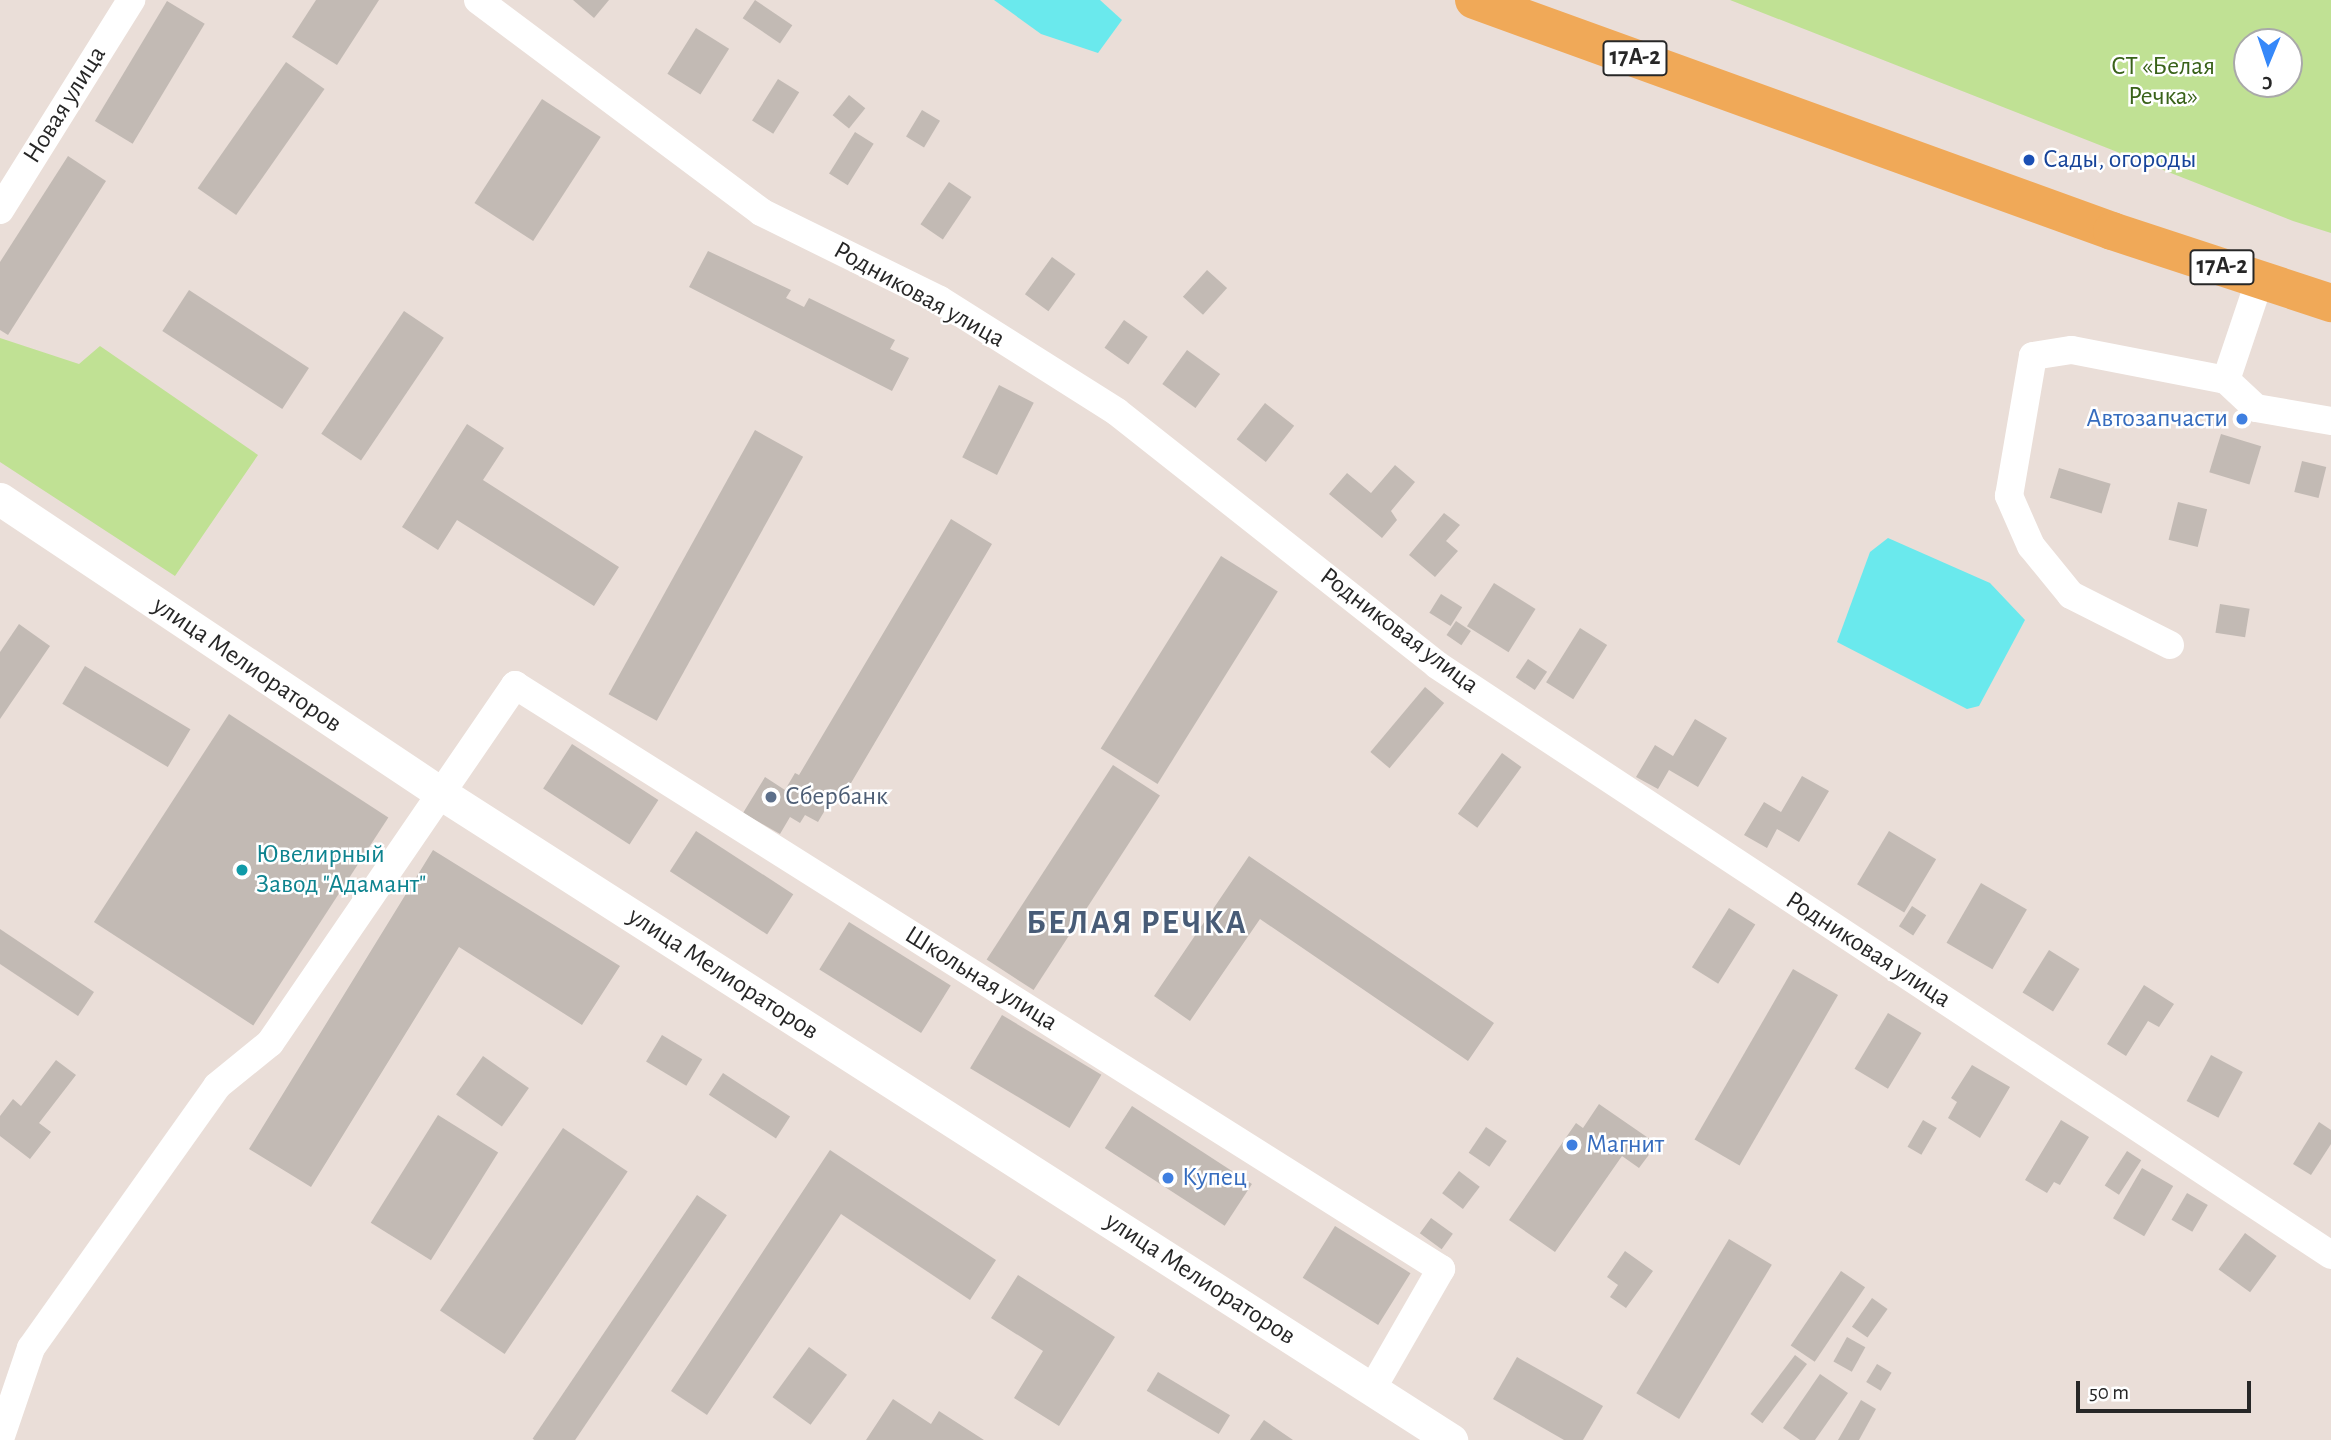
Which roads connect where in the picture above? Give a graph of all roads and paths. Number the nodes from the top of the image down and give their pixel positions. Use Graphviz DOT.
graph roads {
  1 [pos="131,0"];
  2 [pos="478,0"];
  3 [pos="1474,0"];
  4 [pos="0,210"];
  5 [pos="2260,279"];
  6 [pos="2331,303"];
  7 [pos="2226,380"];
  8 [pos="2331,421"];
  9 [pos="0,499"];
  10 [pos="2170,645"];
  11 [pos="439,792"];
  12 [pos="2331,1255"];
  13 [pos="1372,1389"];
  14 [pos="0,1439"];
  15 [pos="1451,1440"];
  1 -- 4 [label="street, Новая улица"];
  2 -- 12 [label="street, Родниковая улица"];
  3 -- 5 [label="main road, 17А-2"];
  5 -- 6 [label="main road, 17А-2"];
  5 -- 7 [label="street"];
  7 -- 8 [label="street"];
  7 -- 10 [label="street"];
  9 -- 11 [label="street, улица Мелиораторов"];
  11 -- 13 [label="street, улица Мелиораторов"];
  11 -- 13 [label="street, Школьная улица"];
  11 -- 14 [label="street"];
  13 -- 15 [label="street, улица Мелиораторов"];
}
